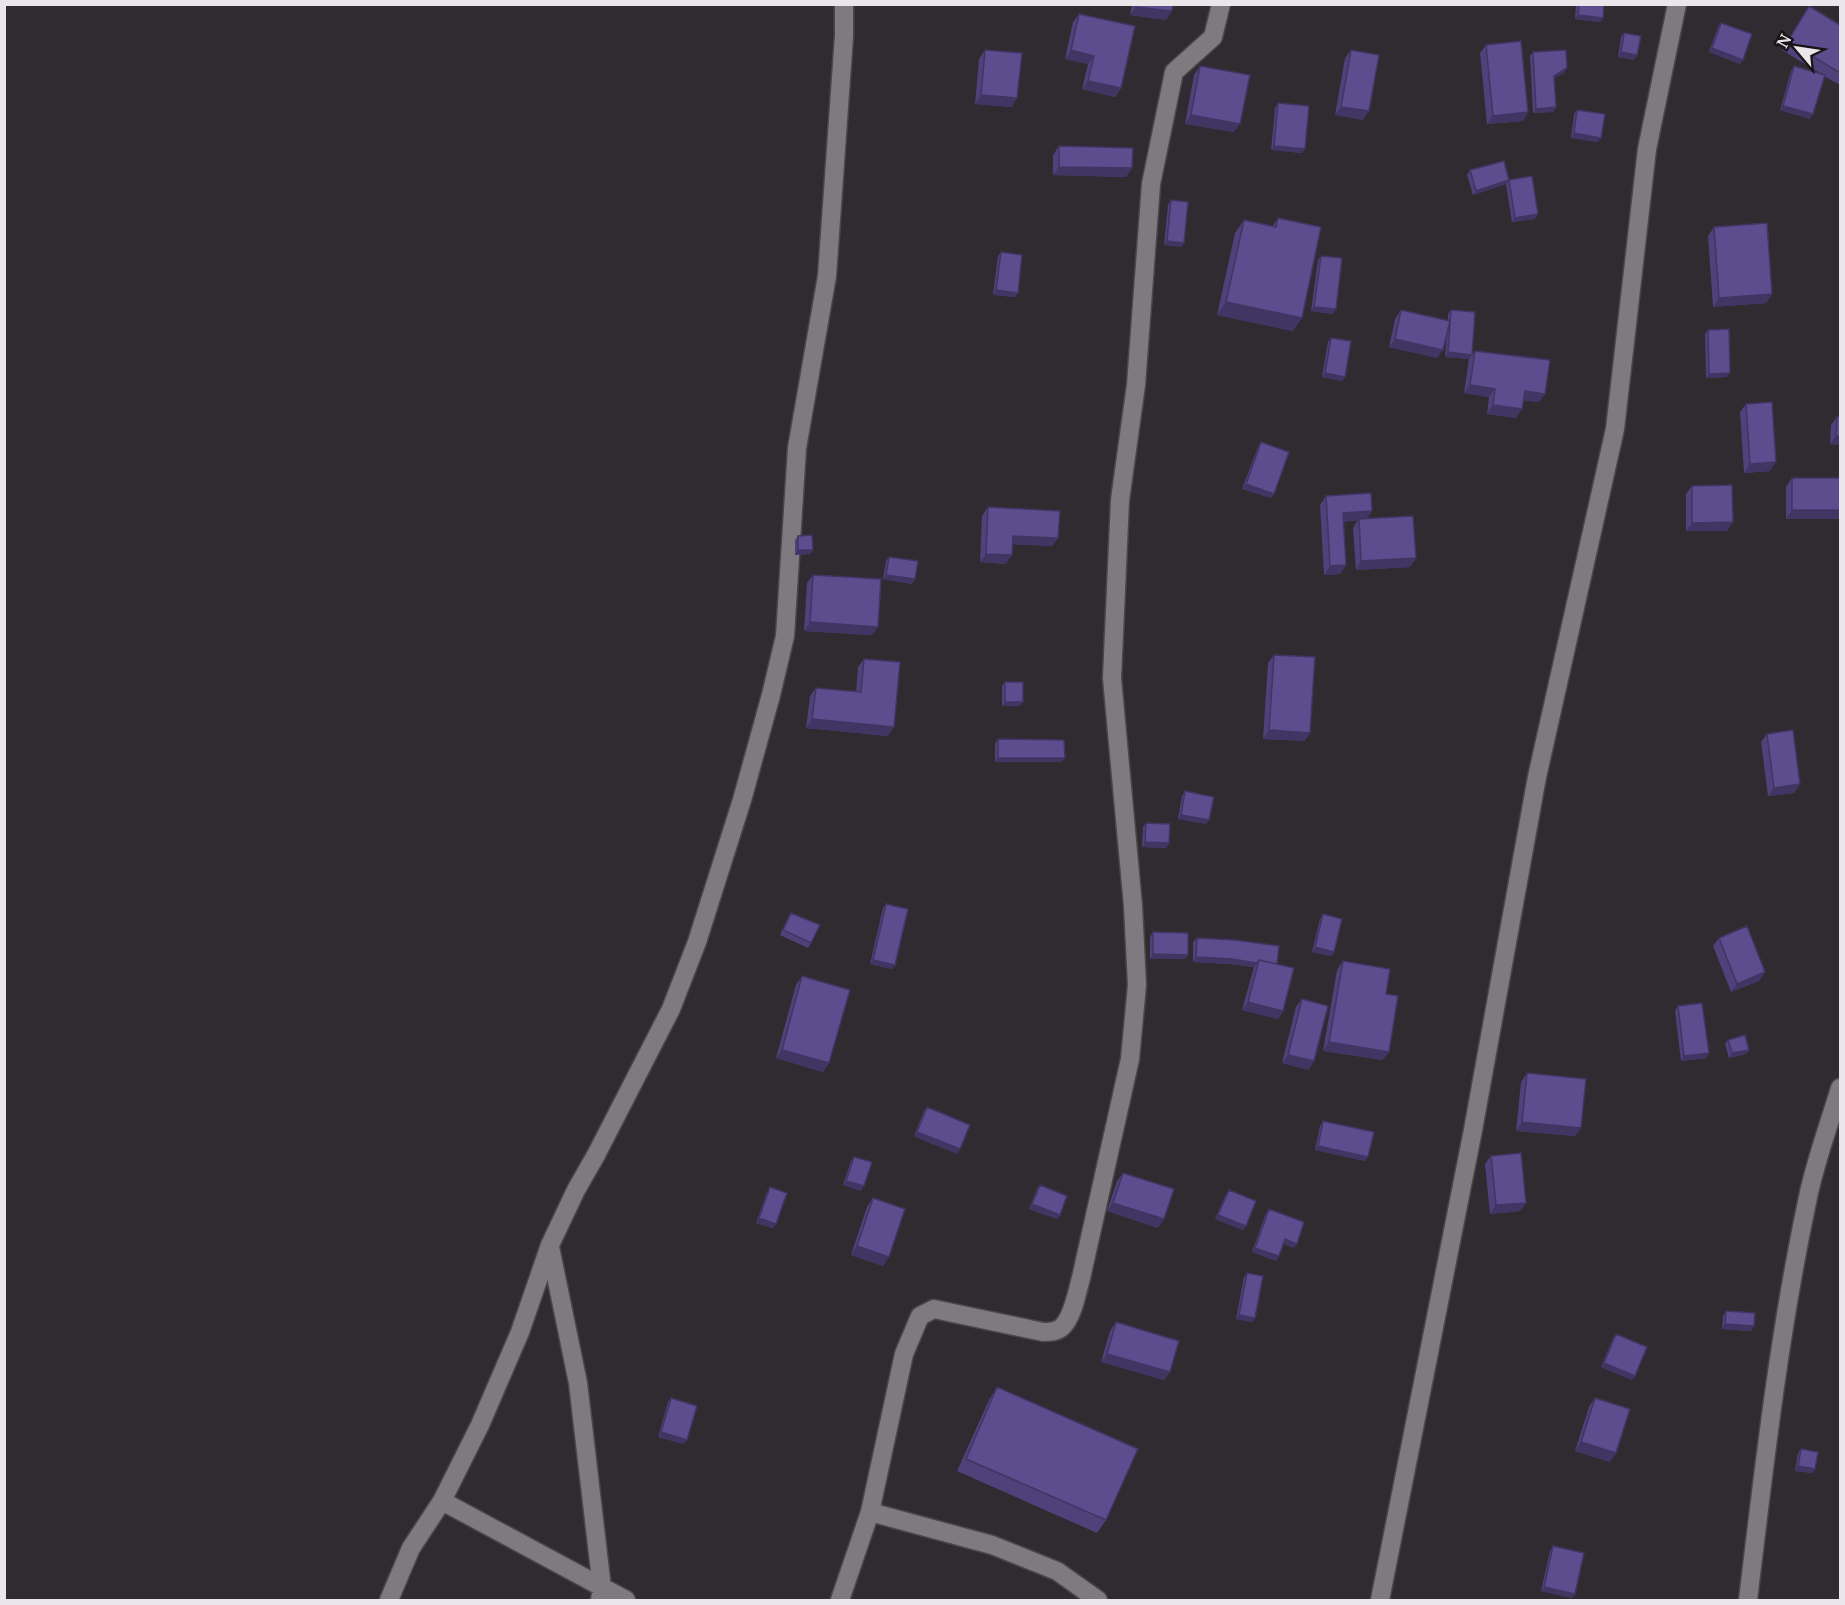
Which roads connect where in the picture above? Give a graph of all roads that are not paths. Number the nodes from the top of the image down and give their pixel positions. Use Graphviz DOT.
graph roads {
  1 [pos="844,4"];
  2 [pos="1221,4"];
  3 [pos="1677,4"];
  4 [pos="1840,1089"];
  5 [pos="550,1245"];
  6 [pos="442,1501"];
  7 [pos="870,1512"];
  8 [pos="601,1594"];
  9 [pos="389,1600"];
  10 [pos="626,1600"];
  11 [pos="840,1600"];
  12 [pos="1098,1600"];
  13 [pos="1380,1600"];
  14 [pos="1748,1600"];
  1 -- 5 [label="street"];
  2 -- 7 [label="street"];
  3 -- 13 [label="street"];
  4 -- 14 [label="street"];
  5 -- 6 [label="street"];
  5 -- 8 [label="street"];
  6 -- 8 [label="street"];
  6 -- 9 [label="street"];
  7 -- 11 [label="street"];
  7 -- 12 [label="street"];
  8 -- 10 [label="street"];
}
